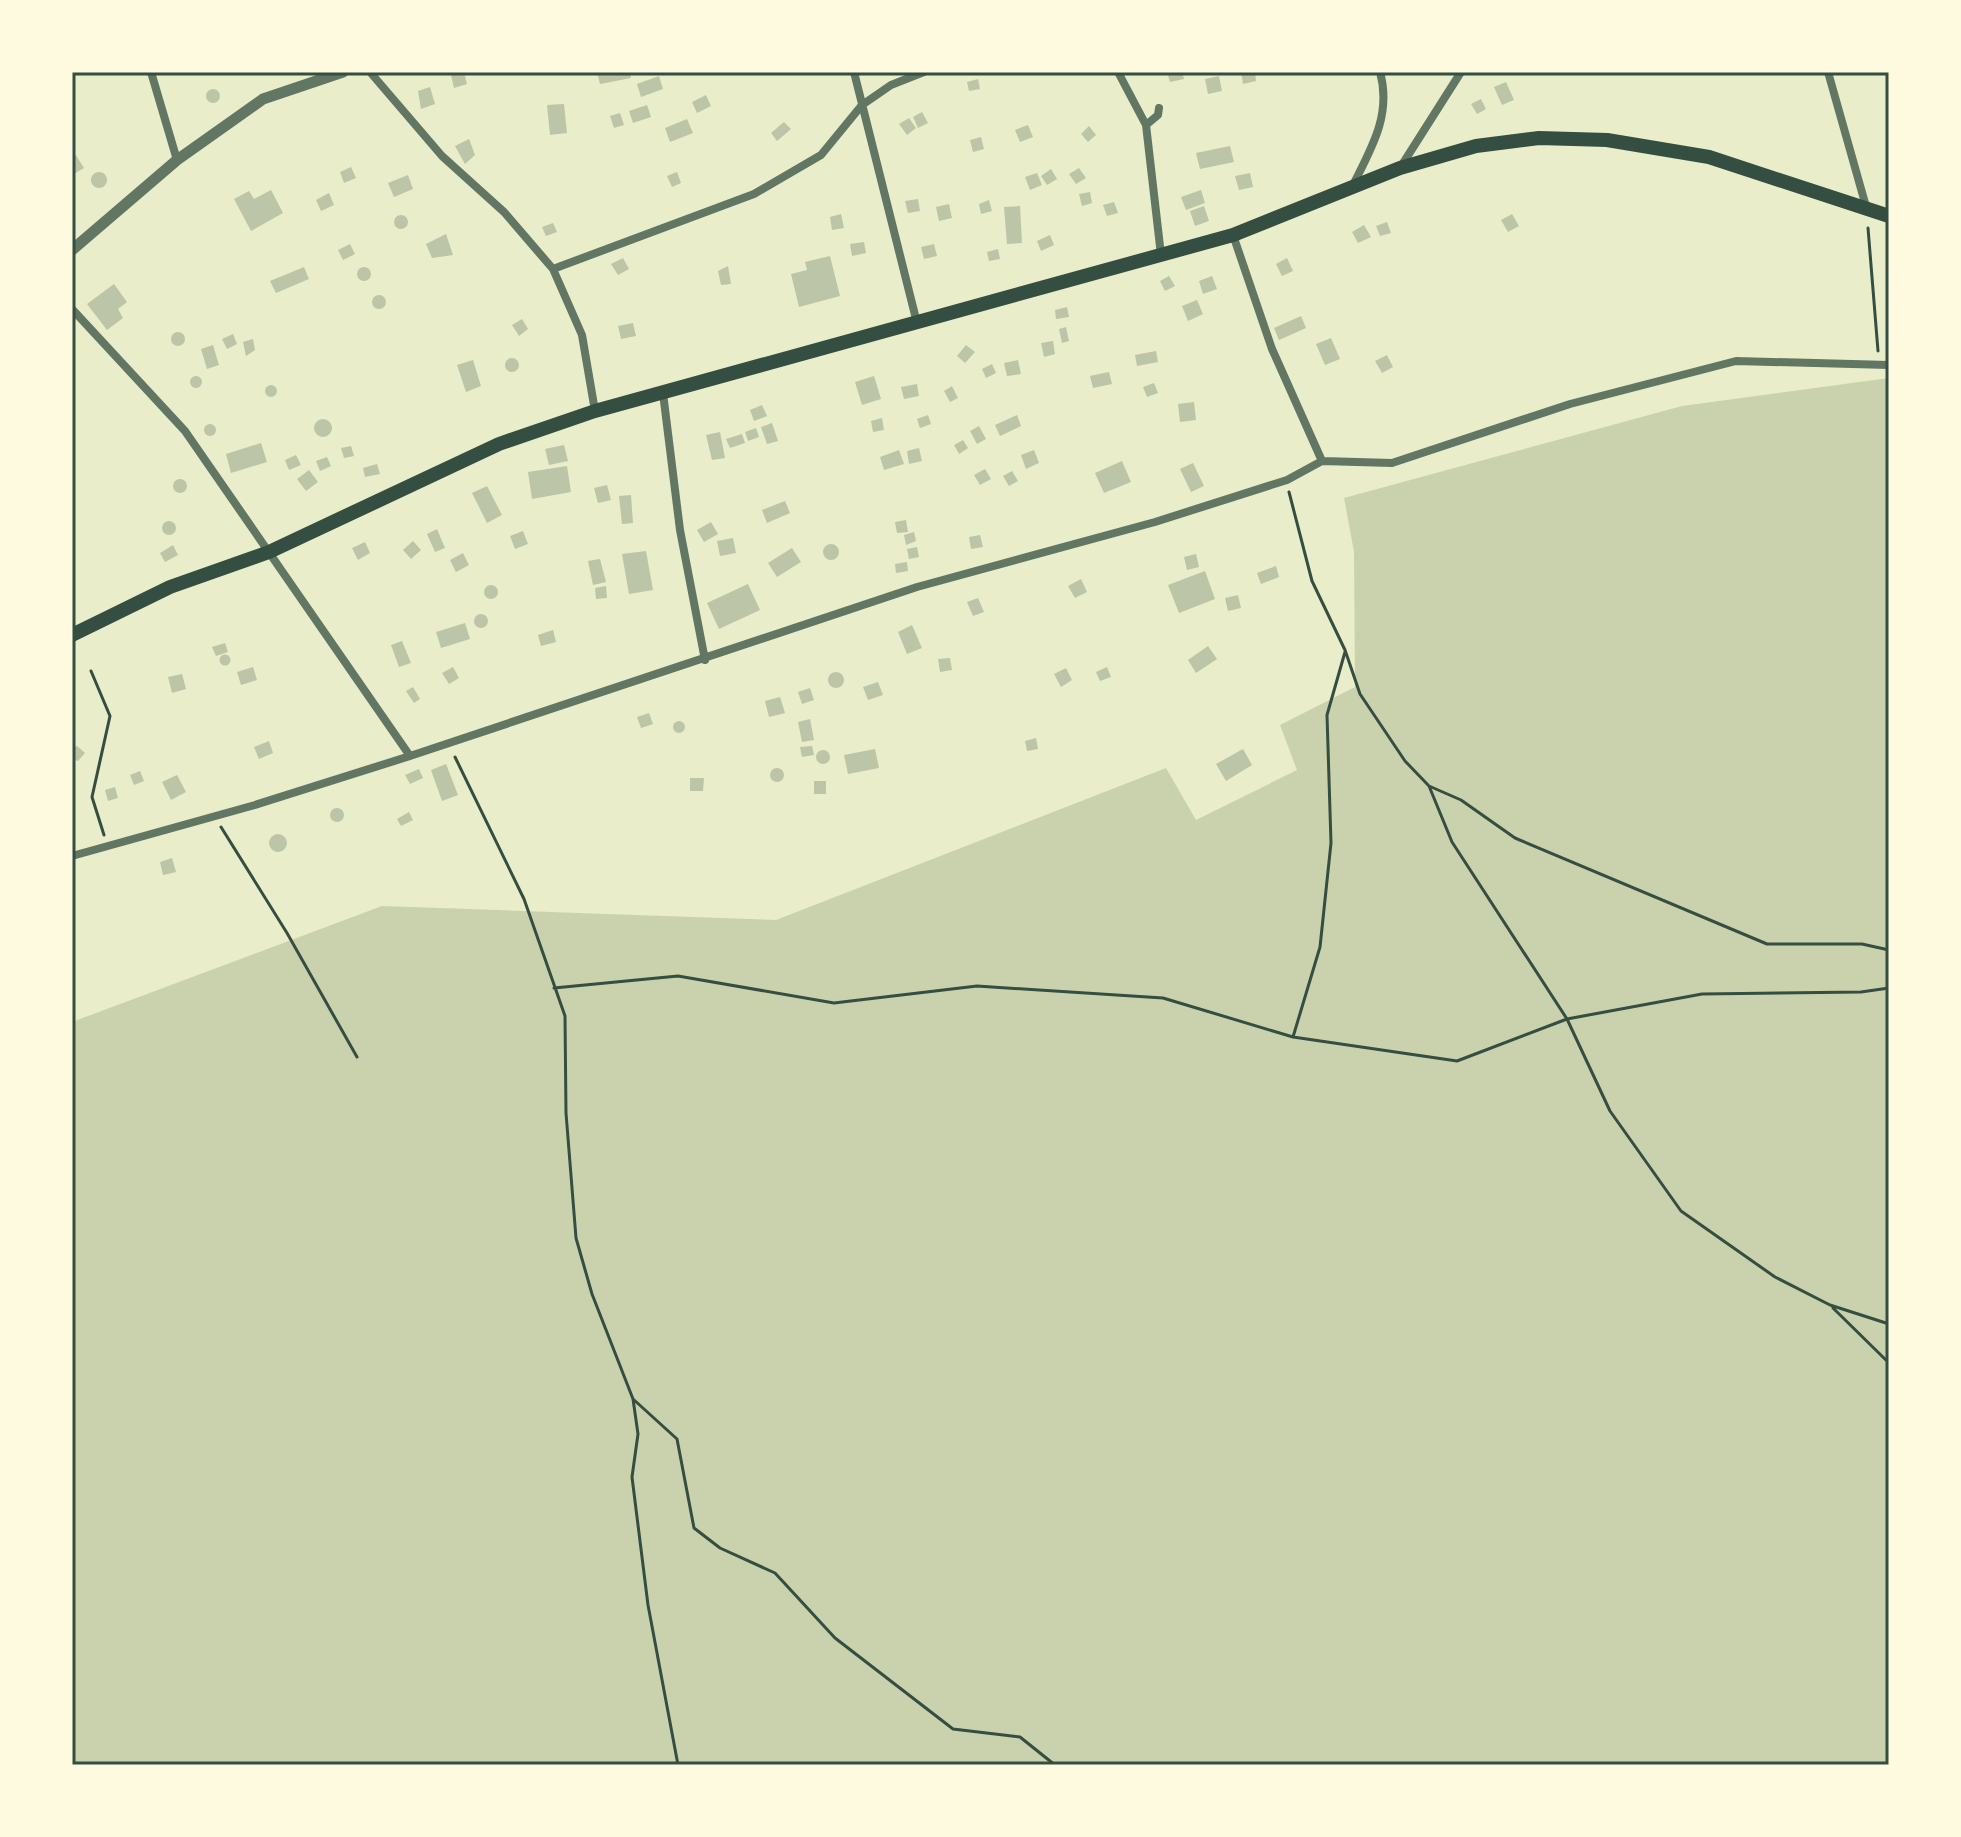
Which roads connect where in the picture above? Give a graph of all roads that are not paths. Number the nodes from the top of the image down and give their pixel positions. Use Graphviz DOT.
graph roads {
  1 [pos="151,72"];
  2 [pos="343,72"];
  3 [pos="370,72"];
  4 [pos="854,72"];
  5 [pos="924,72"];
  6 [pos="1118,72"];
  7 [pos="1380,72"];
  8 [pos="1461,72"];
  9 [pos="1828,72"];
  10 [pos="862,105"];
  11 [pos="1159,108"];
  12 [pos="1146,125"];
  13 [pos="177,160"];
  14 [pos="1400,168"];
  15 [pos="1352,188"];
  16 [pos="1868,212"];
  17 [pos="1889,216"];
  18 [pos="1233,235"];
  19 [pos="72,250"];
  20 [pos="1161,255"];
  21 [pos="553,269"];
  22 [pos="72,309"];
  23 [pos="917,324"];
  24 [pos="1889,365"];
  25 [pos="663,393"];
  26 [pos="595,411"];
  27 [pos="1322,461"];
  28 [pos="269,552"];
  29 [pos="72,635"];
  30 [pos="705,660"];
  31 [pos="410,756"];
  32 [pos="72,856"];
  1 -- 13 [label="street"];
  2 -- 13 [label="street"];
  3 -- 21 [label="street"];
  4 -- 10 [label="street"];
  5 -- 10 [label="street"];
  6 -- 12 [label="street"];
  7 -- 15 [label="street"];
  8 -- 14 [label="street"];
  9 -- 16 [label="street"];
  10 -- 21 [label="street"];
  10 -- 23 [label="street"];
  11 -- 12 [label="street"];
  12 -- 20 [label="street"];
  13 -- 19 [label="street"];
  14 -- 15 [label="main road"];
  14 -- 16 [label="main road"];
  15 -- 18 [label="main road"];
  16 -- 17 [label="main road"];
  18 -- 20 [label="main road"];
  18 -- 27 [label="street"];
  20 -- 23 [label="main road"];
  21 -- 26 [label="street"];
  22 -- 28 [label="street"];
  23 -- 25 [label="main road"];
  24 -- 27 [label="street"];
  25 -- 26 [label="main road"];
  25 -- 30 [label="street"];
  26 -- 28 [label="main road"];
  27 -- 30 [label="street"];
  28 -- 29 [label="main road"];
  28 -- 31 [label="street"];
  30 -- 31 [label="street"];
  31 -- 32 [label="street"];
}
